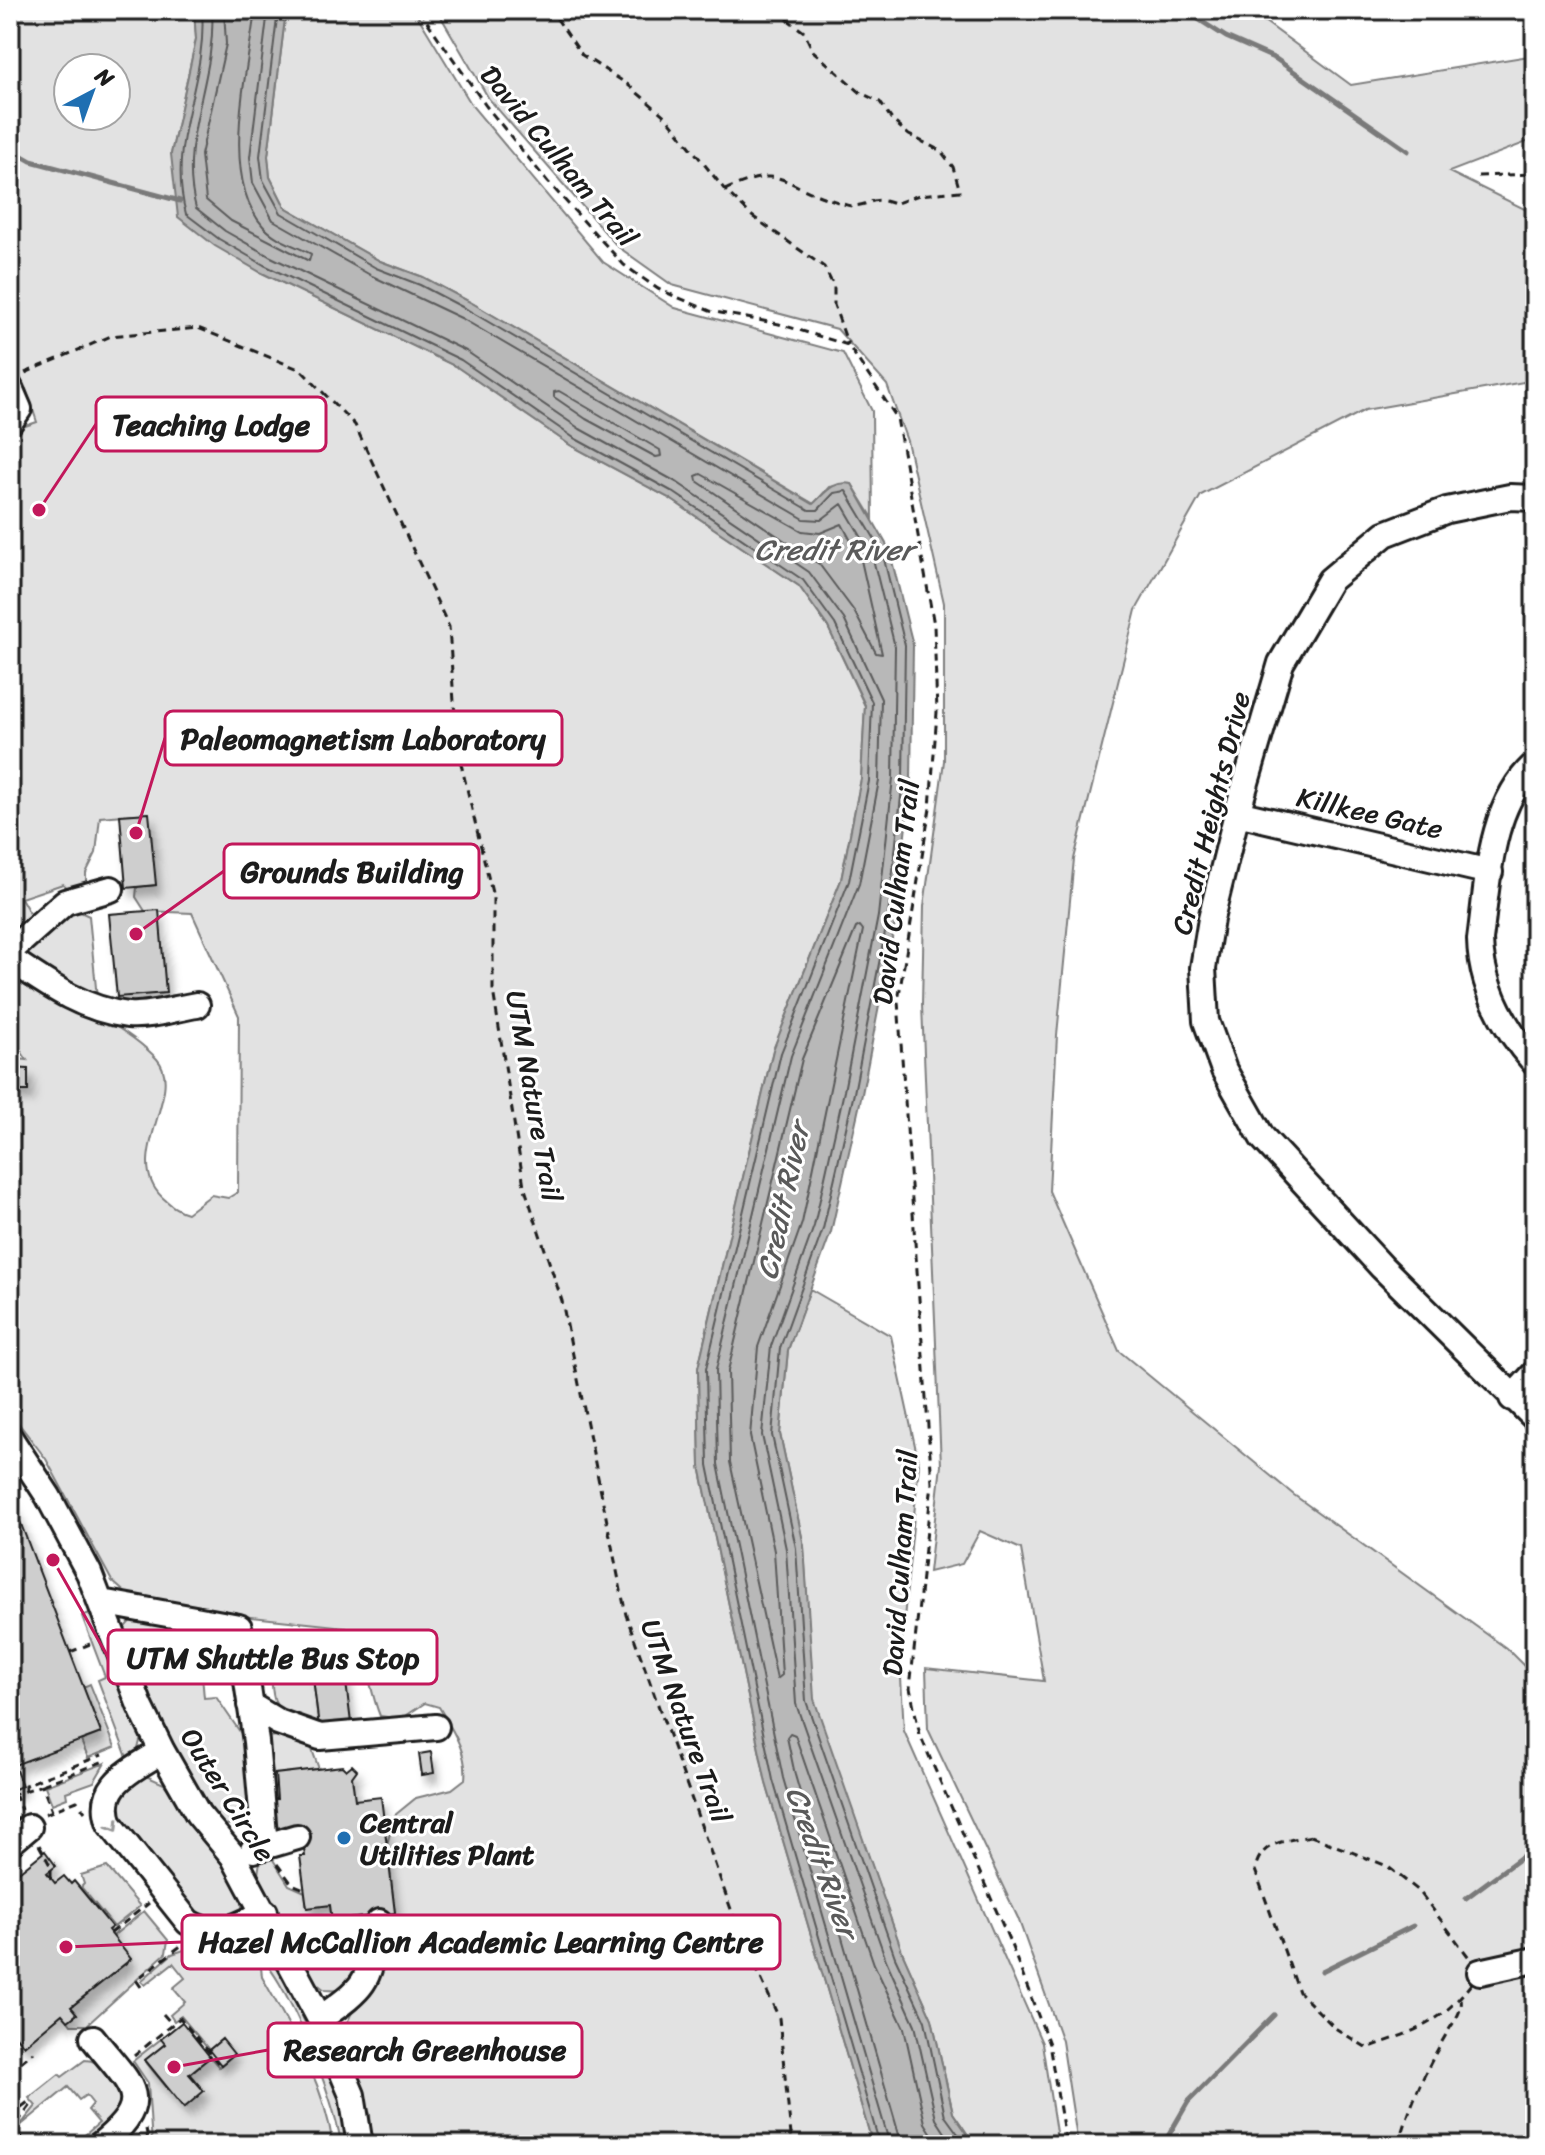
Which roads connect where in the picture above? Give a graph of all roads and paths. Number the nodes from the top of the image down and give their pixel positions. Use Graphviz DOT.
graph roads {
  1 [pos="419,10"];
  2 [pos="545,10"];
  3 [pos="775,10"];
  4 [pos="1535,174"];
  5 [pos="1478,176"];
  6 [pos="725,190"];
  7 [pos="848,345"];
  8 [pos="17,380"];
  9 [pos="10,422"];
  10 [pos="1535,498"];
  11 [pos="1535,764"];
  12 [pos="1237,813"];
  13 [pos="1490,872"];
  14 [pos="111,889"];
  15 [pos="10,951"];
  16 [pos="10,959"];
  17 [pos="197,1005"];
  18 [pos="1535,1063"];
  19 [pos="1535,1373"];
  20 [pos="1512,1398"];
  21 [pos="1535,1418"];
  22 [pos="10,1438"];
  23 [pos="101,1602"];
  24 [pos="90,1644"];
  25 [pos="70,1652"];
  26 [pos="250,1705"];
  27 [pos="436,1727"];
  28 [pos="162,1751"];
  29 [pos="102,1755"];
  30 [pos="104,1761"];
  31 [pos="10,1780"];
  32 [pos="42,1785"];
  33 [pos="25,1791"];
  34 [pos="15,1794"];
  35 [pos="10,1796"];
  36 [pos="88,1816"];
  37 [pos="19,1835"];
  38 [pos="297,1837"];
  39 [pos="268,1846"];
  40 [pos="233,1856"];
  41 [pos="51,1878"];
  42 [pos="304,1889"];
  43 [pos="142,1909"];
  44 [pos="265,1912"];
  45 [pos="379,1922"];
  46 [pos="111,1933"];
  47 [pos="182,1945"];
  48 [pos="1535,1960"];
  49 [pos="1480,1972"];
  50 [pos="141,1987"];
  51 [pos="1461,1999"];
  52 [pos="163,2014"];
  53 [pos="320,2019"];
  54 [pos="172,2024"];
  55 [pos="93,2038"];
  56 [pos="33,2052"];
  57 [pos="128,2061"];
  58 [pos="218,2063"];
  59 [pos="10,2071"];
  60 [pos="10,2116"];
  61 [pos="10,2124"];
  62 [pos="15,2128"];
  63 [pos="146,2128"];
  64 [pos="10,2132"];
  65 [pos="28,2145"];
  66 [pos="100,2145"];
  67 [pos="149,2145"];
  68 [pos="360,2145"];
  69 [pos="792,2145"];
  70 [pos="1066,2145"];
  71 [pos="1399,2145"];
  1 -- 7 [label="path, David Culham Trail"];
  2 -- 6 [label="path"];
  3 -- 6 [label="path"];
  4 -- 5 [label="path"];
  6 -- 7 [label="path"];
  7 -- 70 [label="path, David Culham Trail"];
  8 -- 9 [label="street"];
  8 -- 69 [label="path, UTM Nature Trail"];
  10 -- 12 [label="street, Credit Heights Drive"];
  11 -- 13 [label="street"];
  12 -- 13 [label="street, Killkee Gate"];
  12 -- 20 [label="street, Credit Heights Drive"];
  13 -- 18 [label="street"];
  14 -- 15 [label="street"];
  16 -- 17 [label="street"];
  19 -- 20 [label="street"];
  20 -- 21 [label="street, Credit Heights Drive"];
  22 -- 23 [label="street, Outer Circle"];
  23 -- 26 [label="street"];
  23 -- 28 [label="street, Outer Circle"];
  24 -- 25 [label="path"];
  26 -- 27 [label="street"];
  26 -- 39 [label="street"];
  28 -- 40 [label="street, Outer Circle"];
  28 -- 44 [label="street, one-way"];
  29 -- 33 [label="path"];
  30 -- 32 [label="path"];
  31 -- 34 [label="path"];
  32 -- 33 [label="path"];
  32 -- 36 [label="path"];
  33 -- 34 [label="path"];
  34 -- 35 [label="path"];
  34 -- 37 [label="path"];
  37 -- 41 [label="path"];
  38 -- 39 [label="street"];
  39 -- 40 [label="street"];
  39 -- 42 [label="path"];
  40 -- 44 [label="street, Outer Circle"];
  43 -- 46 [label="path"];
  44 -- 53 [label="street, Outer Circle"];
  45 -- 53 [label="street"];
  47 -- 50 [label="path"];
  48 -- 49 [label="street"];
  49 -- 51 [label="path"];
  49 -- 51 [label="path"];
  51 -- 71 [label="path"];
  52 -- 54 [label="path"];
  53 -- 68 [label="street, Outer Circle"];
  54 -- 57 [label="path"];
  54 -- 58 [label="path"];
  55 -- 66 [label="street"];
  56 -- 59 [label="path"];
  60 -- 62 [label="path"];
  61 -- 62 [label="path"];
  62 -- 64 [label="path"];
  62 -- 65 [label="path"];
  63 -- 67 [label="path"];
}
